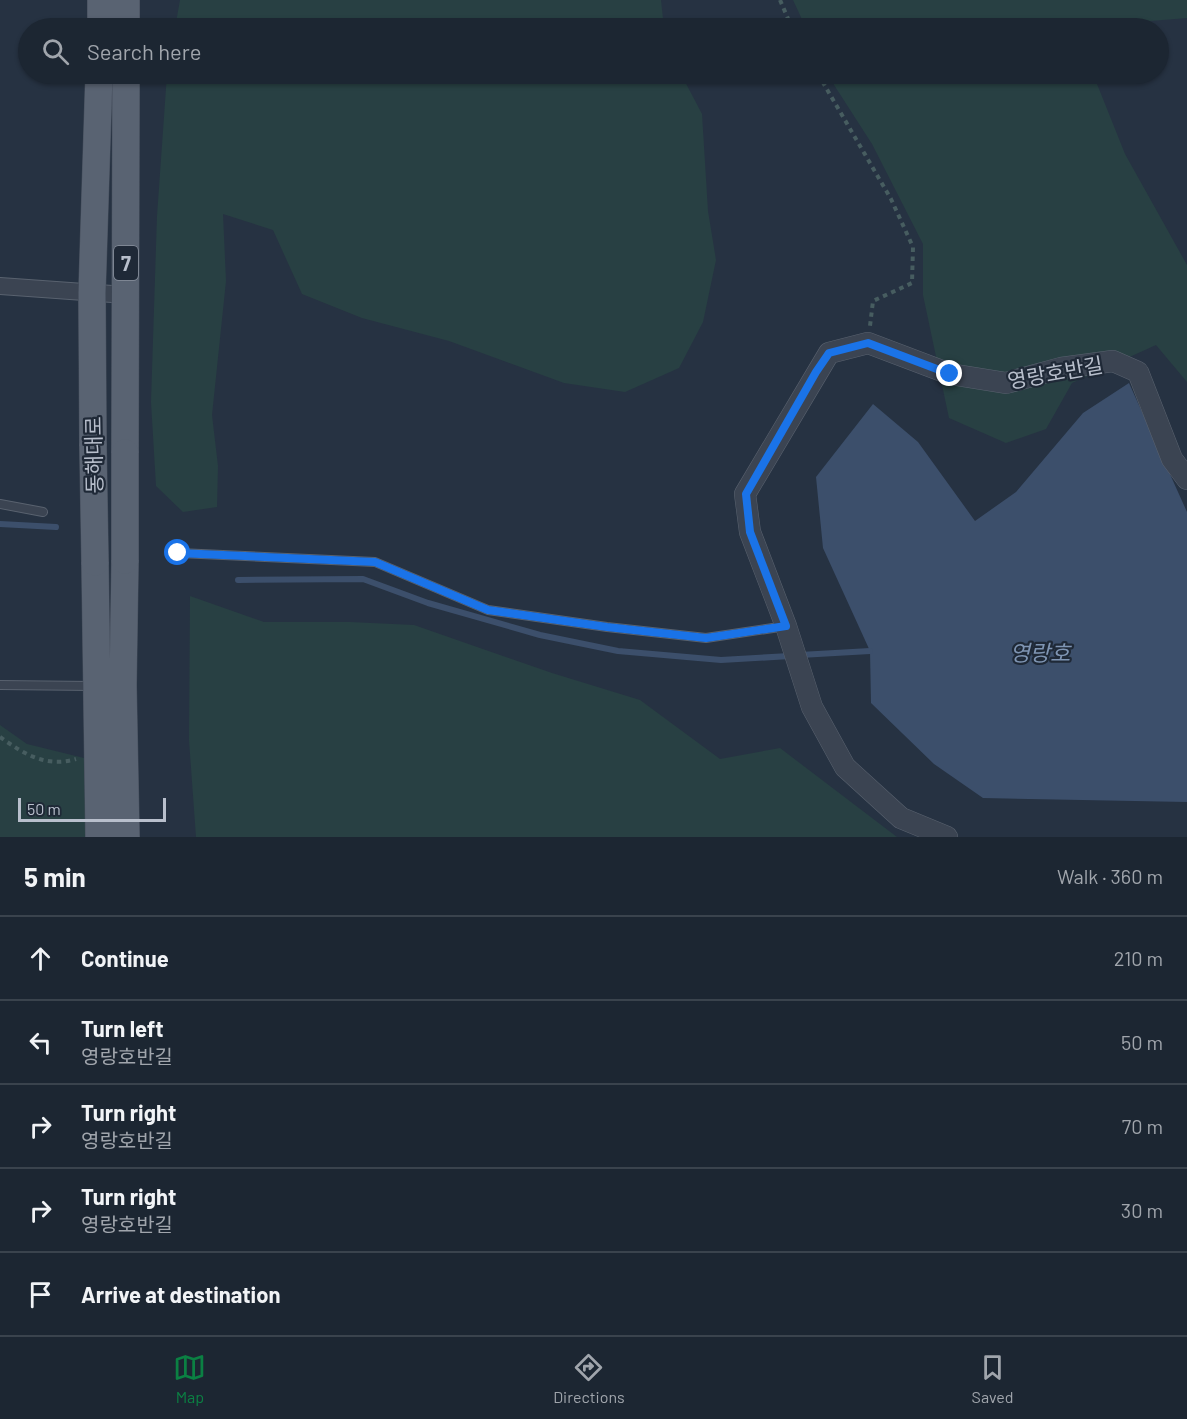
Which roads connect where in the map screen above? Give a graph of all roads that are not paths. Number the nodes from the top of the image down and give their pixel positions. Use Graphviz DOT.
graph roads {
  1 [pos="101,0"];
  2 [pos="126,0"];
  3 [pos="100,18"];
  4 [pos="126,18"];
  5 [pos="99,84"];
  6 [pos="126,84"];
  7 [pos="0,286"];
  8 [pos="92,292"];
  9 [pos="126,294"];
  10 [pos="1187,479"];
  11 [pos="0,504"];
  12 [pos="43,512"];
  13 [pos="178,553"];
  14 [pos="786,626"];
  15 [pos="0,685"];
  16 [pos="97,686"];
  17 [pos="99,837"];
  18 [pos="126,837"];
  19 [pos="947,837"];
  1 -- 3 [label="main road"];
  2 -- 4 [label="main road"];
  5 -- 8 [label="main road, 동해대로 / 7"];
  6 -- 9 [label="main road, 동해대로 / 7"];
  7 -- 8 [label="street"];
  8 -- 9 [label="street"];
  8 -- 16 [label="main road, 동해대로 / 7, bridge"];
  9 -- 18 [label="main road, 동해대로 / 7, bridge"];
  10 -- 14 [label="street, 영랑호반길"];
  11 -- 12 [label="lane"];
  13 -- 14 [label="lane"];
  14 -- 19 [label="street"];
  15 -- 16 [label="lane"];
  16 -- 17 [label="main road, 동해대로 / 7"];
}
